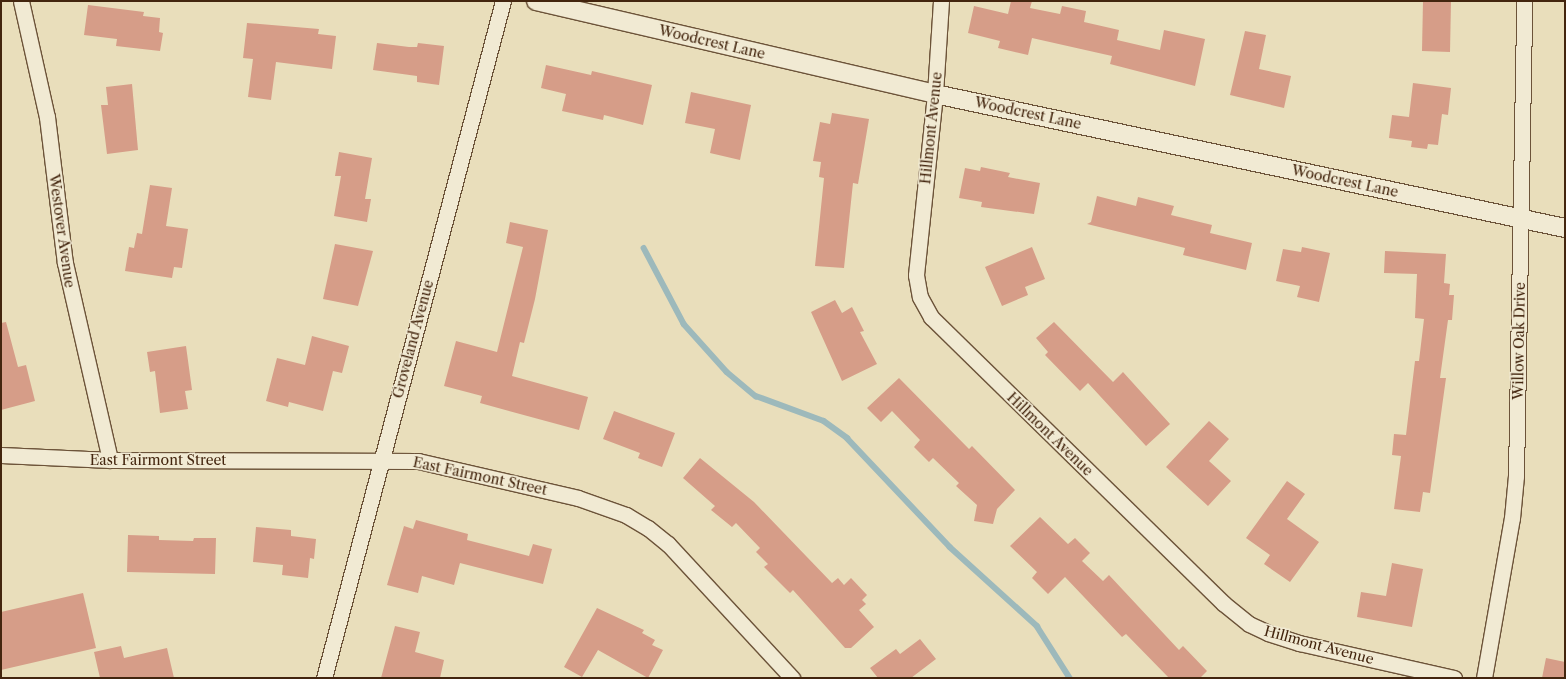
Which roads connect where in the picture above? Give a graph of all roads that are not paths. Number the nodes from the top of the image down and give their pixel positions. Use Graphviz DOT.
graph roads {
  1 [pos="21,1"];
  2 [pos="503,1"];
  3 [pos="536,1"];
  4 [pos="941,1"];
  5 [pos="1524,1"];
  6 [pos="935,94"];
  7 [pos="1521,219"];
  8 [pos="1565,228"];
  9 [pos="1,455"];
  10 [pos="381,459"];
  11 [pos="110,460"];
  12 [pos="324,678"];
  13 [pos="792,678"];
  14 [pos="1454,678"];
  15 [pos="1484,678"];
  1 -- 11 [label="street, Westover Avenue"];
  2 -- 10 [label="street, Groveland Avenue"];
  3 -- 6 [label="street, Woodcrest Lane"];
  4 -- 6 [label="street, Hillmont Avenue"];
  5 -- 7 [label="street, Willow Oak Drive"];
  6 -- 7 [label="street, Woodcrest Lane"];
  6 -- 14 [label="street, Hillmont Avenue"];
  7 -- 8 [label="street, Woodcrest Lane"];
  7 -- 15 [label="street, Willow Oak Drive"];
  9 -- 11 [label="street, East Fairmont Street"];
  10 -- 11 [label="street, East Fairmont Street"];
  10 -- 12 [label="street, Groveland Avenue"];
  10 -- 13 [label="street, East Fairmont Street"];
}
